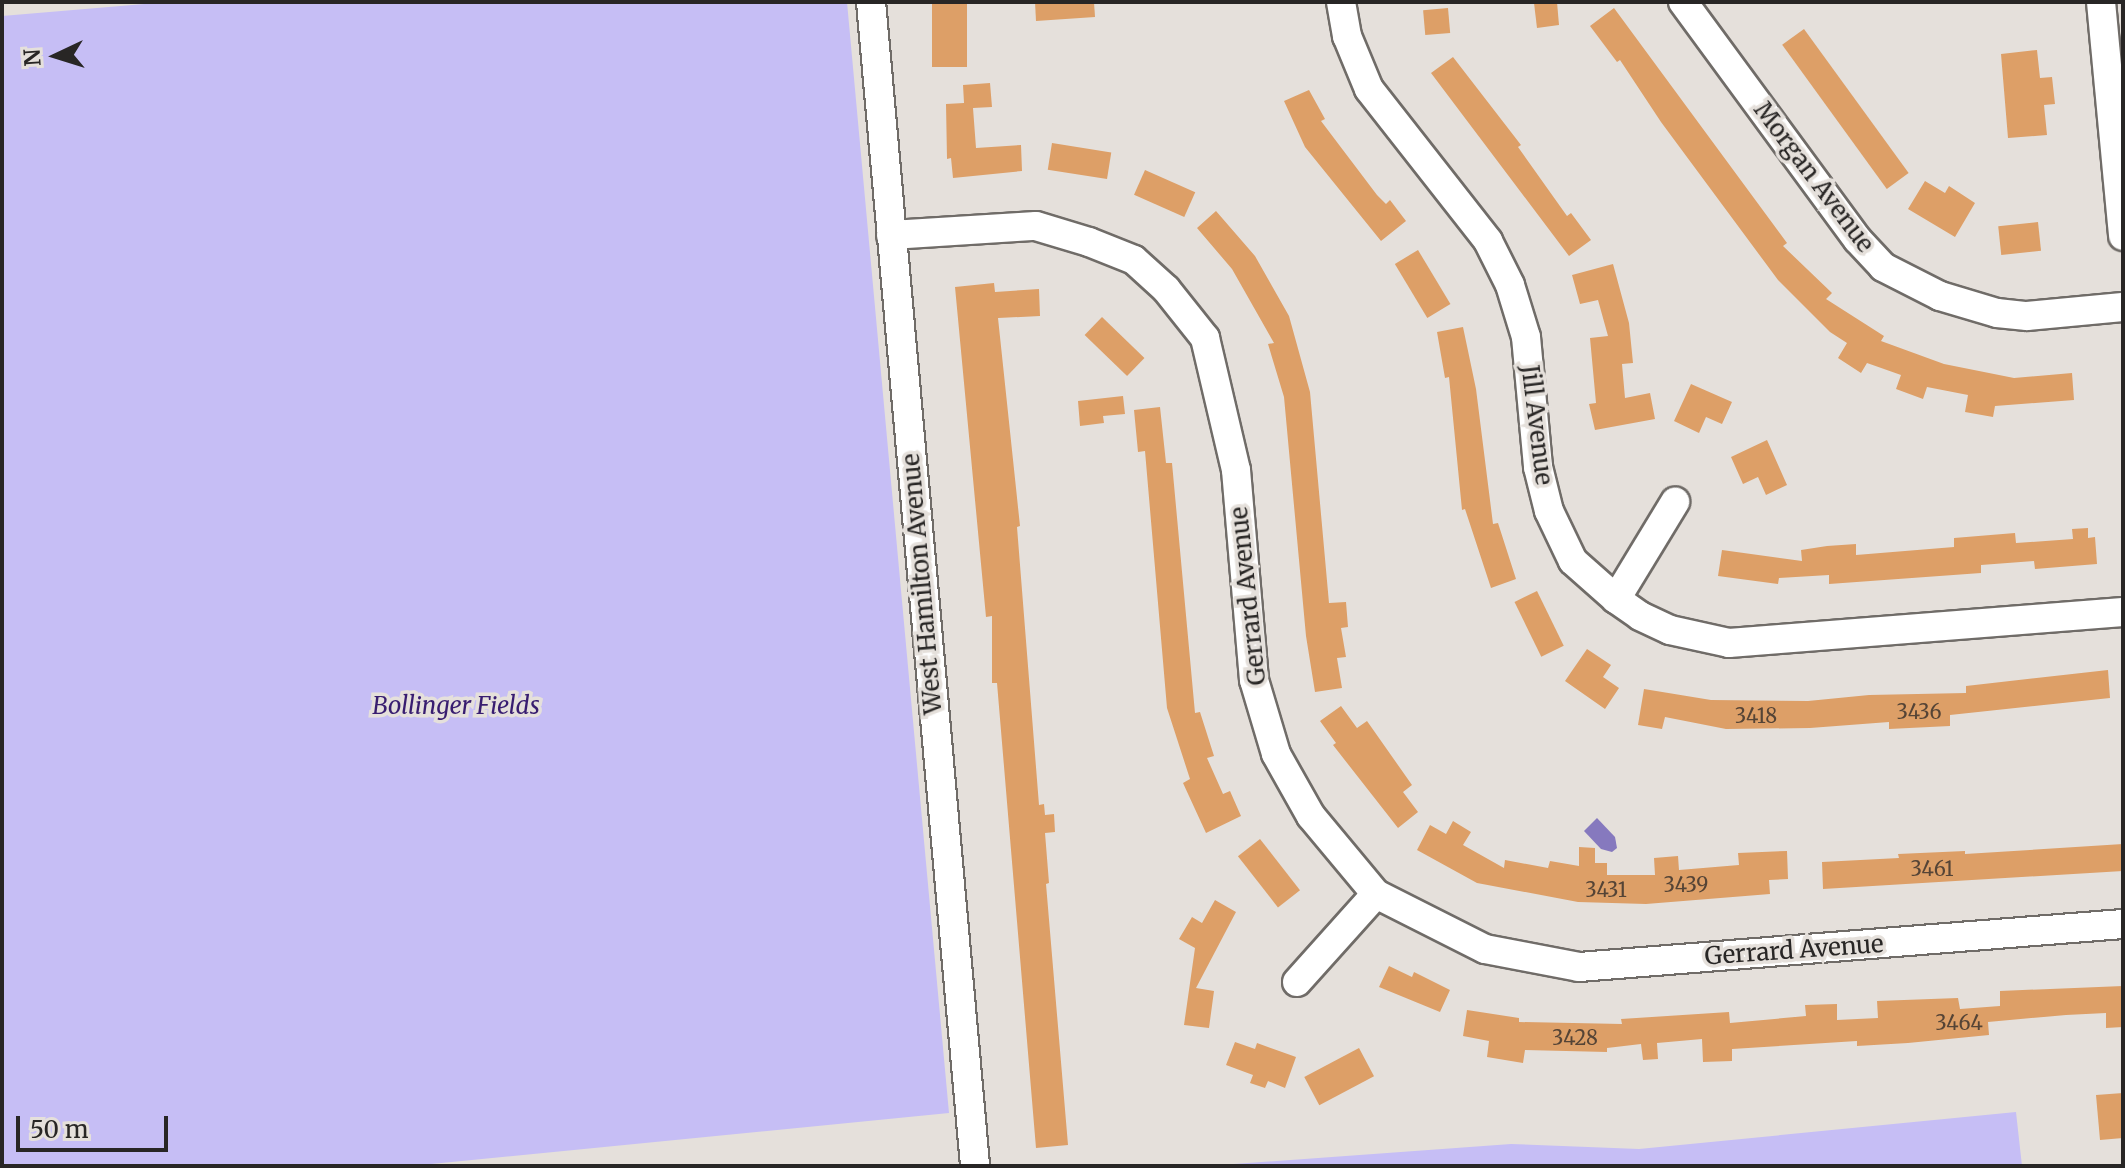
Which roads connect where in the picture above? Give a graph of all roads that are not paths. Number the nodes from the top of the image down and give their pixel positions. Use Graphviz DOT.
graph roads {
  1 [pos="871,2"];
  2 [pos="1341,2"];
  3 [pos="1683,2"];
  4 [pos="2101,2"];
  5 [pos="891,235"];
  6 [pos="2123,236"];
  7 [pos="2123,307"];
  8 [pos="1675,502"];
  9 [pos="1616,599"];
  10 [pos="2123,612"];
  11 [pos="1376,894"];
  12 [pos="2123,924"];
  13 [pos="1297,982"];
  14 [pos="975,1166"];
  1 -- 5 [label="street, West Hamilton Avenue"];
  2 -- 9 [label="street, Jill Avenue"];
  3 -- 7 [label="street, Morgan Avenue"];
  4 -- 6 [label="street"];
  5 -- 11 [label="street, Gerrard Avenue"];
  5 -- 14 [label="street, West Hamilton Avenue"];
  8 -- 9 [label="street"];
  9 -- 10 [label="street, Jill Avenue"];
  11 -- 12 [label="street, Gerrard Avenue"];
  11 -- 13 [label="street"];
}
